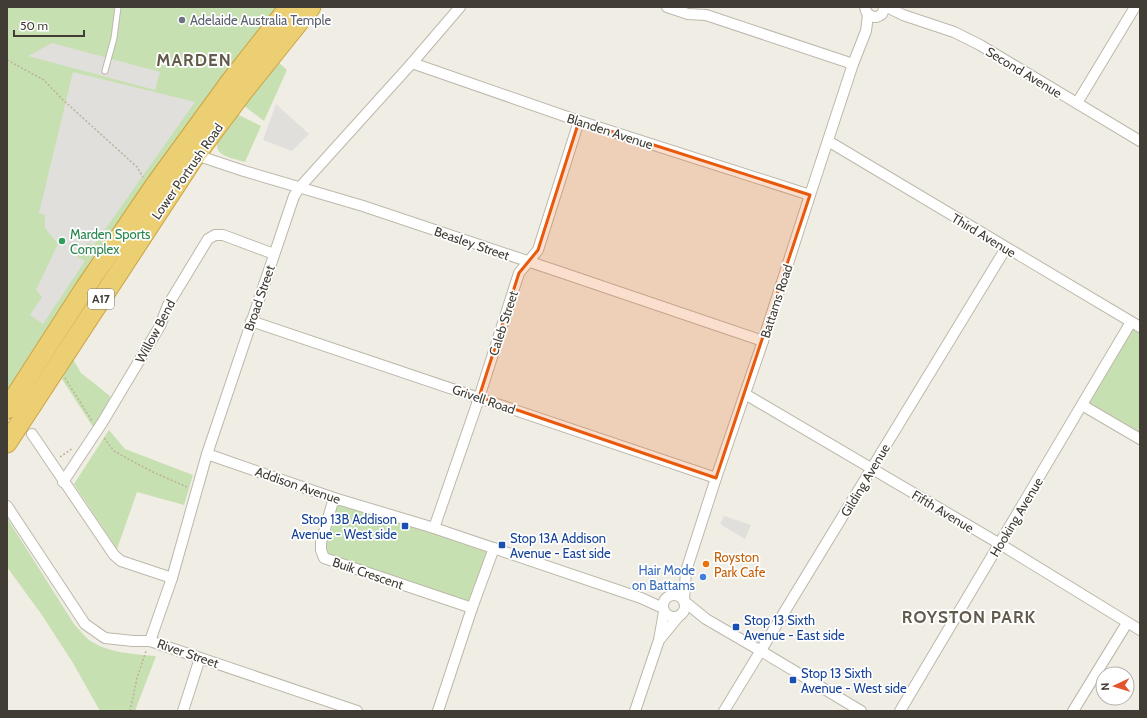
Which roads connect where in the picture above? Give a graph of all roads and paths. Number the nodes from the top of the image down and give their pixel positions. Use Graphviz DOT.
graph roads {
  1 [pos="118,7"];
  2 [pos="289,7"];
  3 [pos="311,7"];
  4 [pos="460,7"];
  5 [pos="667,7"];
  6 [pos="1135,7"];
  7 [pos="877,11"];
  8 [pos="7,60"];
  9 [pos="412,63"];
  10 [pos="853,64"];
  11 [pos="105,71"];
  12 [pos="235,102"];
  13 [pos="1077,103"];
  14 [pos="210,108"];
  15 [pos="579,121"];
  16 [pos="213,131"];
  17 [pos="828,141"];
  18 [pos="1140,141"];
  19 [pos="188,152"];
  20 [pos="155,184"];
  21 [pos="300,187"];
  22 [pos="810,195"];
  23 [pos="1006,248"];
  24 [pos="274,254"];
  25 [pos="528,262"];
  26 [pos="251,321"];
  27 [pos="1136,325"];
  28 [pos="763,342"];
  29 [pos="62,373"];
  30 [pos="744,394"];
  31 [pos="479,397"];
  32 [pos="1082,405"];
  33 [pos="7,409"];
  34 [pos="93,424"];
  35 [pos="32,434"];
  36 [pos="1139,436"];
  37 [pos="102,437"];
  38 [pos="7,443"];
  39 [pos="77,446"];
  40 [pos="207,454"];
  41 [pos="58,458"];
  42 [pos="872,469"];
  43 [pos="716,478"];
  44 [pos="63,482"];
  45 [pos="187,487"];
  46 [pos="334,498"];
  47 [pos="7,506"];
  48 [pos="434,528"];
  49 [pos="1000,544"];
  50 [pos="494,548"];
  51 [pos="686,571"];
  52 [pos="172,578"];
  53 [pos="684,601"];
  54 [pos="666,604"];
  55 [pos="472,608"];
  56 [pos="680,616"];
  57 [pos="706,619"];
  58 [pos="1127,623"];
  59 [pos="1140,630"];
  60 [pos="150,640"];
  61 [pos="659,640"];
  62 [pos="761,650"];
  63 [pos="200,658"];
  64 [pos="130,711"];
  65 [pos="183,711"];
  66 [pos="357,711"];
  67 [pos="438,711"];
  68 [pos="635,711"];
  69 [pos="724,711"];
  70 [pos="861,711"];
  71 [pos="900,711"];
  72 [pos="1073,711"];
  1 -- 11 [label="lane"];
  2 -- 14 [label="highway, Lower Portrush Road / A17"];
  3 -- 12 [label="highway, Lower Portrush Road / A17"];
  4 -- 9 [label="street, Broad Street"];
  5 -- 10 [label="street"];
  6 -- 13 [label="street"];
  7 -- 10 [label="street, Battams Road"];
  7 -- 13 [label="street, Second Avenue"];
  8 -- 20 [label="path"];
  9 -- 15 [label="street, Blanden Avenue"];
  9 -- 21 [label="street, Broad Street"];
  10 -- 17 [label="street, Battams Road"];
  12 -- 14 [label="highway"];
  12 -- 16 [label="highway, Lower Portrush Road / A17"];
  13 -- 18 [label="street, Second Avenue"];
  14 -- 16 [label="highway"];
  14 -- 19 [label="highway, Lower Portrush Road / A17"];
  15 -- 22 [label="street, Blanden Avenue"];
  15 -- 25 [label="street, Caleb Street"];
  16 -- 19 [label="highway, Lower Portrush Road / A17"];
  17 -- 22 [label="street, Battams Road"];
  17 -- 23 [label="street, Third Avenue"];
  19 -- 20 [label="highway, Lower Portrush Road / A17"];
  19 -- 21 [label="street, Beasley Street"];
  19 -- 38 [label="highway, Lower Portrush Road / A17"];
  20 -- 33 [label="highway, Lower Portrush Road / A17"];
  21 -- 24 [label="street, Broad Street"];
  21 -- 25 [label="street, Beasley Street"];
  22 -- 28 [label="street, Battams Road"];
  23 -- 27 [label="street, Third Avenue"];
  23 -- 42 [label="street, Gilding Avenue"];
  24 -- 26 [label="street, Broad Street"];
  24 -- 44 [label="street, Willow Bend"];
  25 -- 28 [label="street, Beasley Street"];
  25 -- 31 [label="street, Caleb Street"];
  26 -- 31 [label="street, Grivell Road"];
  26 -- 40 [label="street, Broad Street"];
  27 -- 32 [label="street, Hooking Avenue"];
  28 -- 30 [label="street, Battams Road"];
  29 -- 34 [label="path"];
  30 -- 42 [label="street, Fifth Avenue"];
  30 -- 43 [label="street, Battams Road"];
  31 -- 43 [label="street, Grivell Road"];
  31 -- 48 [label="street, Caleb Street"];
  32 -- 36 [label="street"];
  32 -- 49 [label="street, Hooking Avenue"];
  35 -- 44 [label="street"];
  37 -- 45 [label="path"];
  39 -- 41 [label="path"];
  40 -- 46 [label="street, Addison Avenue"];
  40 -- 52 [label="street, Broad Street"];
  42 -- 49 [label="street, Fifth Avenue"];
  42 -- 62 [label="street, Gilding Avenue"];
  43 -- 51 [label="street, Battams Road"];
  44 -- 52 [label="street"];
  46 -- 48 [label="street, Addison Avenue"];
  46 -- 55 [label="street, Buik Crescent"];
  47 -- 60 [label="street, River Street"];
  48 -- 50 [label="street, Addison Avenue"];
  49 -- 58 [label="street, Fifth Avenue"];
  49 -- 71 [label="street, Hooking Avenue"];
  50 -- 54 [label="street, Addison Avenue"];
  50 -- 55 [label="street"];
  51 -- 53 [label="street, Battams Road"];
  51 -- 54 [label="street, Battams Road"];
  52 -- 60 [label="street, Broad Street"];
  53 -- 54 [label="street"];
  53 -- 56 [label="street"];
  53 -- 57 [label="street"];
  54 -- 56 [label="street"];
  54 -- 61 [label="street, Battams Road"];
  55 -- 67 [label="street"];
  56 -- 57 [label="street"];
  56 -- 61 [label="street, Battams Road"];
  57 -- 62 [label="street"];
  58 -- 59 [label="street, Fifth Avenue"];
  58 -- 72 [label="street"];
  60 -- 63 [label="street, River Street"];
  60 -- 64 [label="path"];
  61 -- 68 [label="street, Battams Road"];
  62 -- 69 [label="street, Gilding Avenue"];
  62 -- 70 [label="street"];
  63 -- 65 [label="street"];
  63 -- 66 [label="street, River Street"];
}
